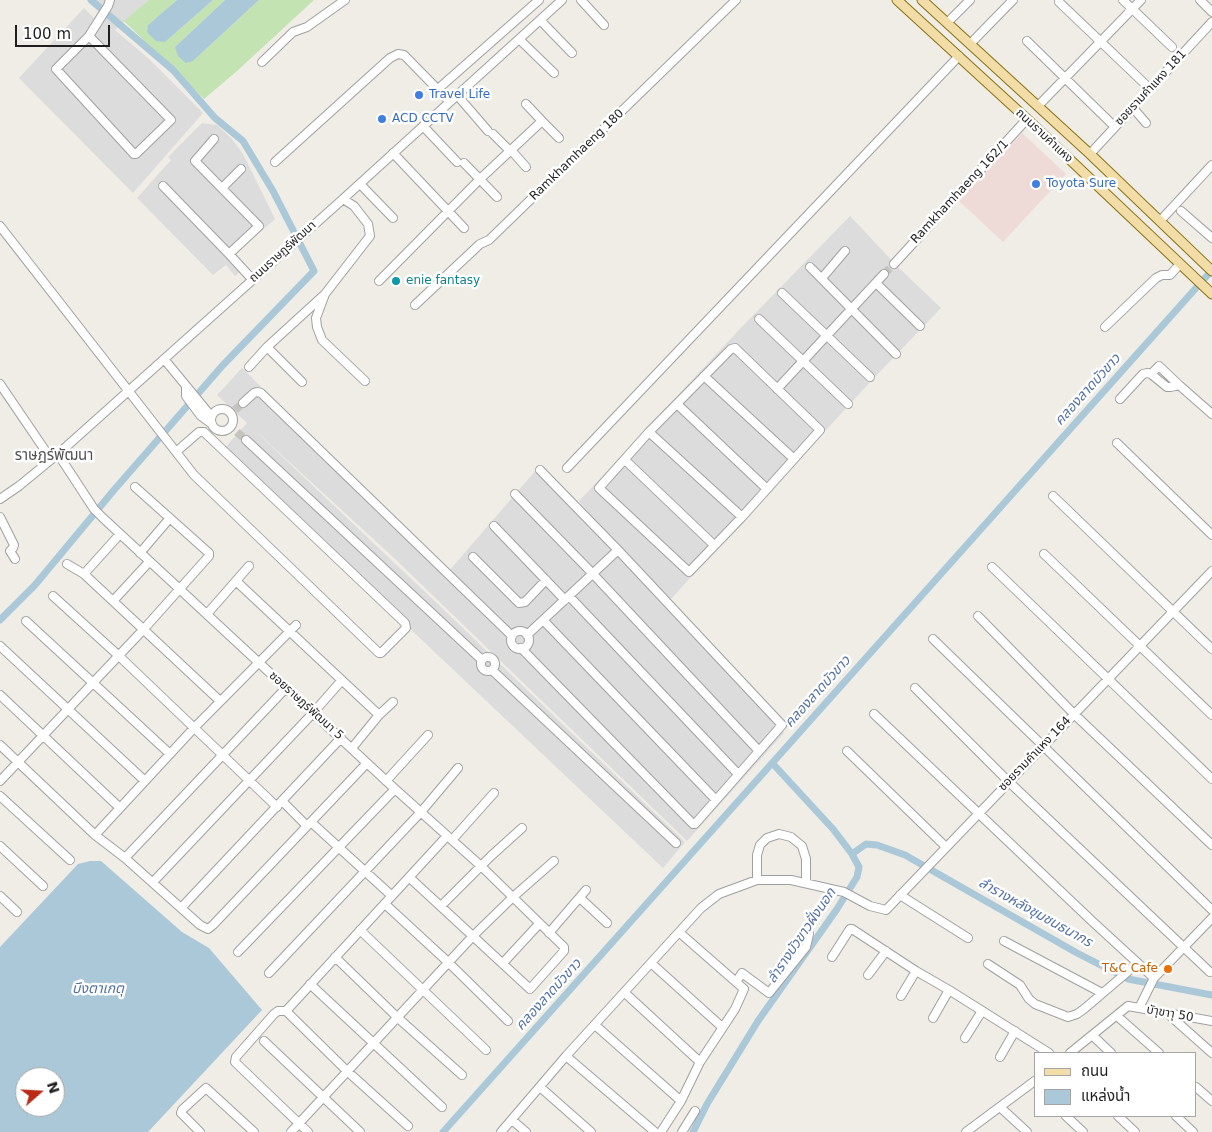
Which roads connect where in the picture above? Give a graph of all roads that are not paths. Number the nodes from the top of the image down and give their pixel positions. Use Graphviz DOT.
graph roads {
  1 [pos="345,0"];
  2 [pos="539,0"];
  3 [pos="562,0"];
  4 [pos="581,0"];
  5 [pos="736,0"];
  6 [pos="897,0"];
  7 [pos="922,0"];
  8 [pos="970,0"];
  9 [pos="1013,0"];
  10 [pos="1123,0"];
  11 [pos="1141,0"];
  12 [pos="1200,0"];
  13 [pos="1059,2"];
  14 [pos="109,3"];
  15 [pos="1132,9"];
  16 [pos="1212,12"];
  17 [pos="540,20"];
  18 [pos="948,22"];
  19 [pos="1212,22"];
  20 [pos="604,25"];
  21 [pos="89,36"];
  22 [pos="519,39"];
  23 [pos="1027,41"];
  24 [pos="1101,41"];
  25 [pos="971,43"];
  26 [pos="1172,47"];
  27 [pos="572,53"];
  28 [pos="959,56"];
  29 [pos="262,62"];
  30 [pos="554,73"];
  31 [pos="1066,78"];
  32 [pos="1145,84"];
  33 [pos="438,89"];
  34 [pos="457,95"];
  35 [pos="1026,95"];
  36 [pos="450,102"];
  37 [pos="526,104"];
  38 [pos="1133,108"];
  39 [pos="1015,109"];
  40 [pos="1042,109"];
  41 [pos="542,121"];
  42 [pos="1029,122"];
  43 [pos="1146,123"];
  44 [pos="423,126"];
  45 [pos="1115,127"];
  46 [pos="559,138"];
  47 [pos="214,139"];
  48 [pos="511,151"];
  49 [pos="393,153"];
  50 [pos="1090,154"];
  51 [pos="275,162"];
  52 [pos="1212,165"];
  53 [pos="526,167"];
  54 [pos="241,169"];
  55 [pos="480,179"];
  56 [pos="360,184"];
  57 [pos="163,186"];
  58 [pos="222,188"];
  59 [pos="497,197"];
  60 [pos="343,199"];
  61 [pos="448,211"];
  62 [pos="1181,211"];
  63 [pos="393,218"];
  64 [pos="1160,221"];
  65 [pos="0,226"];
  66 [pos="464,228"];
  67 [pos="1212,238"];
  68 [pos="845,251"];
  69 [pos="230,254"];
  70 [pos="894,264"];
  71 [pos="810,267"];
  72 [pos="1183,267"];
  73 [pos="1212,271"];
  74 [pos="884,274"];
  75 [pos="822,278"];
  76 [pos="252,280"];
  77 [pos="379,281"];
  78 [pos="876,283"];
  79 [pos="782,293"];
  80 [pos="325,294"];
  81 [pos="1212,294"];
  82 [pos="415,305"];
  83 [pos="852,309"];
  84 [pos="759,319"];
  85 [pos="920,326"];
  86 [pos="1105,327"];
  87 [pos="826,335"];
  88 [pos="266,347"];
  89 [pos="896,354"];
  90 [pos="164,359"];
  91 [pos="804,361"];
  92 [pos="249,367"];
  93 [pos="704,376"];
  94 [pos="870,377"];
  95 [pos="365,381"];
  96 [pos="302,382"];
  97 [pos="0,384"];
  98 [pos="777,389"];
  99 [pos="129,390"];
  100 [pos="9,398"];
  101 [pos="1120,399"];
  102 [pos="0,400"];
  103 [pos="243,403"];
  104 [pos="677,404"];
  105 [pos="848,404"];
  106 [pos="1212,414"];
  107 [pos="212,420"];
  108 [pos="649,432"];
  109 [pos="246,440"];
  110 [pos="1117,443"];
  111 [pos="176,452"];
  112 [pos="58,454"];
  113 [pos="51,459"];
  114 [pos="794,459"];
  115 [pos="625,460"];
  116 [pos="568,468"];
  117 [pos="540,470"];
  118 [pos="135,487"];
  119 [pos="767,489"];
  120 [pos="515,494"];
  121 [pos="1053,496"];
  122 [pos="0,499"];
  123 [pos="0,517"];
  124 [pos="742,517"];
  125 [pos="170,518"];
  126 [pos="494,526"];
  127 [pos="120,534"];
  128 [pos="1212,535"];
  129 [pos="714,545"];
  130 [pos="618,550"];
  131 [pos="140,553"];
  132 [pos="1044,554"];
  133 [pos="473,557"];
  134 [pos="15,559"];
  135 [pos="150,562"];
  136 [pos="67,564"];
  137 [pos="249,566"];
  138 [pos="992,567"];
  139 [pos="1212,571"];
  140 [pos="84,574"];
  141 [pos="593,574"];
  142 [pos="546,580"];
  143 [pos="236,581"];
  144 [pos="179,590"];
  145 [pos="53,596"];
  146 [pos="567,598"];
  147 [pos="113,601"];
  148 [pos="1173,611"];
  149 [pos="207,614"];
  150 [pos="978,616"];
  151 [pos="26,620"];
  152 [pos="543,620"];
  153 [pos="296,625"];
  154 [pos="143,630"];
  155 [pos="290,631"];
  156 [pos="527,635"];
  157 [pos="512,636"];
  158 [pos="933,639"];
  159 [pos="0,646"];
  160 [pos="1140,646"];
  161 [pos="521,648"];
  162 [pos="1212,649"];
  163 [pos="119,656"];
  164 [pos="260,663"];
  165 [pos="1108,679"];
  166 [pos="342,680"];
  167 [pos="94,682"];
  168 [pos="286,688"];
  169 [pos="915,688"];
  170 [pos="0,695"];
  171 [pos="220,701"];
  172 [pos="393,702"];
  173 [pos="68,708"];
  174 [pos="313,713"];
  175 [pos="874,714"];
  176 [pos="1074,714"];
  177 [pos="379,715"];
  178 [pos="1212,715"];
  179 [pos="194,728"];
  180 [pos="43,734"];
  181 [pos="428,735"];
  182 [pos="341,738"];
  183 [pos="0,746"];
  184 [pos="1043,746"];
  185 [pos="352,748"];
  186 [pos="759,751"];
  187 [pos="847,751"];
  188 [pos="170,754"];
  189 [pos="222,756"];
  190 [pos="18,762"];
  191 [pos="366,763"];
  192 [pos="458,768"];
  193 [pos="738,774"];
  194 [pos="1212,779"];
  195 [pos="0,781"];
  196 [pos="145,781"];
  197 [pos="249,781"];
  198 [pos="386,781"];
  199 [pos="1009,782"];
  200 [pos="395,789"];
  201 [pos="494,793"];
  202 [pos="0,796"];
  203 [pos="716,800"];
  204 [pos="279,804"];
  205 [pos="120,808"];
  206 [pos="421,812"];
  207 [pos="978,814"];
  208 [pos="309,824"];
  209 [pos="522,828"];
  210 [pos="95,835"];
  211 [pos="450,838"];
  212 [pos="676,843"];
  213 [pos="1212,845"];
  214 [pos="0,846"];
  215 [pos="946,847"];
  216 [pos="339,848"];
  217 [pos="125,858"];
  218 [pos="70,860"];
  219 [pos="554,861"];
  220 [pos="481,866"];
  221 [pos="365,871"];
  222 [pos="410,878"];
  223 [pos="757,880"];
  224 [pos="153,882"];
  225 [pos="806,883"];
  226 [pos="44,886"];
  227 [pos="586,890"];
  228 [pos="900,895"];
  229 [pos="0,896"];
  230 [pos="392,896"];
  231 [pos="513,897"];
  232 [pos="580,898"];
  233 [pos="385,904"];
  234 [pos="441,906"];
  235 [pos="182,907"];
  236 [pos="1212,910"];
  237 [pos="17,912"];
  238 [pos="1212,918"];
  239 [pos="607,923"];
  240 [pos="539,924"];
  241 [pos="360,930"];
  242 [pos="549,933"];
  243 [pos="680,933"];
  244 [pos="809,934"];
  245 [pos="472,936"];
  246 [pos="968,938"];
  247 [pos="1004,941"];
  248 [pos="1185,947"];
  249 [pos="886,951"];
  250 [pos="238,952"];
  251 [pos="335,957"];
  252 [pos="832,957"];
  253 [pos="449,962"];
  254 [pos="503,963"];
  255 [pos="1138,963"];
  256 [pos="651,964"];
  257 [pos="988,964"];
  258 [pos="916,971"];
  259 [pos="1210,972"];
  260 [pos="269,973"];
  261 [pos="868,975"];
  262 [pos="1153,981"];
  263 [pos="736,982"];
  264 [pos="310,984"];
  265 [pos="949,990"];
  266 [pos="422,991"];
  267 [pos="625,993"];
  268 [pos="1102,993"];
  269 [pos="900,996"];
  270 [pos="1139,1008"];
  271 [pos="286,1011"];
  272 [pos="982,1011"];
  273 [pos="1166,1013"];
  274 [pos="1117,1016"];
  275 [pos="398,1018"];
  276 [pos="933,1018"];
  277 [pos="508,1021"];
  278 [pos="1212,1021"];
  279 [pos="596,1026"];
  280 [pos="722,1027"];
  281 [pos="1016,1032"];
  282 [pos="1092,1036"];
  283 [pos="965,1038"];
  284 [pos="264,1041"];
  285 [pos="374,1044"];
  286 [pos="486,1050"];
  287 [pos="1047,1052"];
  288 [pos="1071,1052"];
  289 [pos="1110,1052"];
  290 [pos="1158,1052"];
  291 [pos="1212,1053"];
  292 [pos="566,1056"];
  293 [pos="1000,1056"];
  294 [pos="700,1062"];
  295 [pos="347,1071"];
  296 [pos="462,1075"];
  297 [pos="1034,1084"];
  298 [pos="540,1087"];
  299 [pos="1197,1088"];
  300 [pos="324,1097"];
  301 [pos="681,1101"];
  302 [pos="1212,1101"];
  303 [pos="442,1107"];
  304 [pos="1000,1107"];
  305 [pos="694,1111"];
  306 [pos="1067,1117"];
  307 [pos="1119,1117"];
  308 [pos="1177,1117"];
  309 [pos="512,1120"];
  310 [pos="299,1124"];
  311 [pos="408,1126"];
  312 [pos="968,1131"];
  313 [pos="200,1132"];
  314 [pos="254,1132"];
  315 [pos="291,1132"];
  316 [pos="308,1132"];
  317 [pos="360,1132"];
  318 [pos="501,1132"];
  319 [pos="526,1132"];
  320 [pos="591,1132"];
  321 [pos="655,1132"];
  322 [pos="661,1132"];
  323 [pos="682,1132"];
  324 [pos="1027,1132"];
  325 [pos="1083,1132"];
  326 [pos="1135,1132"];
  327 [pos="1193,1132"];
  1 -- 29 [label="street"];
  2 -- 33 [label="street"];
  3 -- 17 [label="street, ถนนราษฏร์พัฒนา"];
  4 -- 20 [label="street"];
  5 -- 82 [label="street, Ramkhamhaeng 180"];
  6 -- 28 [label="main road, ถนนรามคำแหง"];
  7 -- 18 [label="main road, ถนนรามคำแหง"];
  8 -- 18 [label="street"];
  9 -- 25 [label="street"];
  10 -- 15 [label="street"];
  11 -- 15 [label="street"];
  12 -- 16 [label="street"];
  13 -- 24 [label="street"];
  14 -- 21 [label="street"];
  15 -- 24 [label="street"];
  15 -- 26 [label="street"];
  17 -- 22 [label="street, ถนนราษฏร์พัฒนา"];
  17 -- 27 [label="street"];
  18 -- 25 [label="main road, ถนนรามคำแหง"];
  19 -- 38 [label="street, ซอยรามคำแหง 181"];
  21 -- 21 [label="street"];
  22 -- 30 [label="street"];
  22 -- 34 [label="street, ถนนราษฏร์พัฒนา"];
  23 -- 31 [label="street"];
  24 -- 31 [label="street"];
  24 -- 32 [label="street"];
  25 -- 35 [label="main road, ถนนรามคำแหง"];
  28 -- 39 [label="main road, ถนนรามคำแหง"];
  28 -- 116 [label="street"];
  31 -- 40 [label="street"];
  31 -- 45 [label="street"];
  33 -- 36 [label="street"];
  33 -- 51 [label="street"];
  34 -- 36 [label="street, ถนนราษฏร์พัฒนา"];
  34 -- 48 [label="street"];
  35 -- 39 [label="main road"];
  35 -- 40 [label="main road, ถนนรามคำแหง"];
  36 -- 44 [label="street, ถนนราษฏร์พัฒนา"];
  37 -- 41 [label="street"];
  38 -- 43 [label="street"];
  38 -- 45 [label="street, ซอยรามคำแหง 181"];
  39 -- 42 [label="main road, ถนนรามคำแหง"];
  40 -- 42 [label="main road"];
  40 -- 50 [label="main road, ถนนรามคำแหง"];
  41 -- 46 [label="street"];
  41 -- 48 [label="street"];
  42 -- 70 [label="street, Ramkhamhaeng 162/1"];
  42 -- 72 [label="main road, ถนนรามคำแหง"];
  44 -- 49 [label="street, ถนนราษฏร์พัฒนา"];
  44 -- 55 [label="street"];
  45 -- 50 [label="street, ซอยรามคำแหง 181"];
  47 -- 58 [label="street"];
  48 -- 53 [label="street"];
  48 -- 55 [label="street"];
  49 -- 56 [label="street, ถนนราษฏร์พัฒนา"];
  49 -- 61 [label="street"];
  50 -- 64 [label="main road, ถนนรามคำแหง"];
  52 -- 64 [label="street"];
  54 -- 58 [label="street"];
  55 -- 59 [label="street"];
  55 -- 61 [label="street"];
  56 -- 60 [label="street, ถนนราษฏร์พัฒนา"];
  56 -- 63 [label="street"];
  57 -- 69 [label="street"];
  58 -- 69 [label="street"];
  60 -- 76 [label="street, ถนนราษฏร์พัฒนา"];
  60 -- 80 [label="street"];
  61 -- 66 [label="street"];
  61 -- 77 [label="street"];
  62 -- 67 [label="street"];
  64 -- 73 [label="main road, ถนนรามคำแหง"];
  65 -- 99 [label="street"];
  68 -- 75 [label="street"];
  69 -- 76 [label="street"];
  71 -- 75 [label="street"];
  72 -- 81 [label="main road, ถนนรามคำแหง"];
  72 -- 86 [label="street"];
  74 -- 78 [label="street"];
  75 -- 83 [label="street"];
  76 -- 90 [label="street, ถนนราษฏร์พัฒนา"];
  78 -- 83 [label="street"];
  78 -- 85 [label="street"];
  79 -- 87 [label="street"];
  80 -- 88 [label="street"];
  80 -- 95 [label="street"];
  83 -- 87 [label="street"];
  83 -- 89 [label="street"];
  84 -- 91 [label="street"];
  87 -- 91 [label="street"];
  87 -- 94 [label="street"];
  88 -- 92 [label="street"];
  88 -- 96 [label="street"];
  90 -- 99 [label="street, ถนนราษฏร์พัฒนา"];
  90 -- 107 [label="street"];
  91 -- 98 [label="street"];
  91 -- 105 [label="street"];
  93 -- 98 [label="street"];
  93 -- 104 [label="street"];
  93 -- 114 [label="street"];
  97 -- 100 [label="street"];
  98 -- 114 [label="street"];
  99 -- 111 [label="street"];
  99 -- 112 [label="street, ถนนราษฏร์พัฒนา"];
  100 -- 102 [label="street"];
  100 -- 113 [label="street"];
  101 -- 106 [label="street"];
  103 -- 157 [label="street"];
  104 -- 108 [label="street"];
  104 -- 119 [label="street"];
  107 -- 107 [label="street"];
  108 -- 115 [label="street"];
  108 -- 124 [label="street"];
  109 -- 212 [label="street"];
  110 -- 128 [label="street"];
  111 -- 111 [label="street"];
  112 -- 113 [label="street, ถนนราษฏร์พัฒนา"];
  112 -- 127 [label="street, ซอยราษฎร์พัฒนา 5"];
  113 -- 122 [label="street, ถนนราษฏร์พัฒนา"];
  114 -- 119 [label="street"];
  115 -- 129 [label="street"];
  115 -- 129 [label="street"];
  117 -- 130 [label="street"];
  118 -- 125 [label="street"];
  119 -- 124 [label="street"];
  120 -- 141 [label="street"];
  121 -- 148 [label="street"];
  123 -- 134 [label="street"];
  124 -- 129 [label="street"];
  125 -- 131 [label="street"];
  125 -- 144 [label="street"];
  126 -- 142 [label="street"];
  127 -- 131 [label="street, ซอยราษฎร์พัฒนา 5"];
  127 -- 140 [label="street"];
  130 -- 141 [label="street"];
  130 -- 186 [label="street"];
  131 -- 135 [label="street, ซอยราษฎร์พัฒนา 5"];
  132 -- 160 [label="street"];
  133 -- 142 [label="street"];
  135 -- 144 [label="street, ซอยราษฎร์พัฒนา 5"];
  135 -- 147 [label="street"];
  136 -- 140 [label="street"];
  137 -- 143 [label="street"];
  138 -- 165 [label="street"];
  139 -- 148 [label="street, ซอยรามคำแหง 164"];
  140 -- 147 [label="street"];
  141 -- 146 [label="street"];
  141 -- 186 [label="street"];
  142 -- 146 [label="street"];
  143 -- 149 [label="street"];
  143 -- 155 [label="street"];
  144 -- 149 [label="street, ซอยราษฎร์พัฒนา 5"];
  144 -- 154 [label="street"];
  145 -- 163 [label="street"];
  146 -- 152 [label="street"];
  146 -- 193 [label="street"];
  147 -- 154 [label="street"];
  148 -- 160 [label="street, ซอยรามคำแหง 164"];
  148 -- 162 [label="street"];
  149 -- 164 [label="street, ซอยราษฎร์พัฒนา 5"];
  150 -- 176 [label="street"];
  151 -- 167 [label="street"];
  152 -- 156 [label="street"];
  152 -- 203 [label="street"];
  153 -- 155 [label="street"];
  154 -- 163 [label="street"];
  154 -- 171 [label="street"];
  155 -- 164 [label="street"];
  155 -- 166 [label="street"];
  156 -- 157 [label="street"];
  156 -- 161 [label="street"];
  157 -- 161 [label="street"];
  158 -- 184 [label="street"];
  159 -- 173 [label="street"];
  160 -- 165 [label="street, ซอยรามคำแหง 164"];
  160 -- 178 [label="street"];
  161 -- 203 [label="street"];
  163 -- 167 [label="street"];
  163 -- 179 [label="street"];
  164 -- 168 [label="street, ซอยราษฎร์พัฒนา 5"];
  164 -- 171 [label="street"];
  165 -- 176 [label="street, ซอยรามคำแหง 164"];
  165 -- 194 [label="street"];
  166 -- 174 [label="street"];
  166 -- 177 [label="street"];
  167 -- 173 [label="street"];
  167 -- 188 [label="street"];
  168 -- 174 [label="street, ซอยราษฎร์พัฒนา 5"];
  168 -- 189 [label="street"];
  169 -- 199 [label="street"];
  170 -- 180 [label="street"];
  171 -- 179 [label="street"];
  172 -- 177 [label="street"];
  173 -- 180 [label="street"];
  173 -- 196 [label="street"];
  174 -- 182 [label="street, ซอยราษฎร์พัฒนา 5"];
  174 -- 197 [label="street"];
  175 -- 207 [label="street"];
  176 -- 184 [label="street, ซอยรามคำแหง 164"];
  176 -- 213 [label="street"];
  177 -- 185 [label="street"];
  179 -- 188 [label="street"];
  179 -- 189 [label="street"];
  180 -- 190 [label="street"];
  180 -- 205 [label="street"];
  181 -- 198 [label="street"];
  182 -- 185 [label="street, ซอยราษฎร์พัฒนา 5"];
  182 -- 204 [label="street"];
  183 -- 190 [label="street"];
  184 -- 199 [label="street, ซอยรามคำแหง 164"];
  184 -- 236 [label="street"];
  185 -- 191 [label="street, ซอยราษฎร์พัฒนา 5"];
  186 -- 193 [label="street"];
  187 -- 215 [label="street"];
  188 -- 196 [label="street"];
  189 -- 197 [label="street"];
  189 -- 217 [label="street"];
  190 -- 195 [label="street"];
  190 -- 210 [label="street"];
  191 -- 198 [label="street, ซอยราษฎร์พัฒนา 5"];
  191 -- 208 [label="street"];
  192 -- 206 [label="street"];
  193 -- 203 [label="street"];
  196 -- 205 [label="street"];
  197 -- 204 [label="street"];
  197 -- 224 [label="street"];
  198 -- 200 [label="street, ซอยราษฎร์พัฒนา 5"];
  199 -- 207 [label="street, ซอยรามคำแหง 164"];
  199 -- 248 [label="street"];
  200 -- 206 [label="street, ซอยราษฎร์พัฒนา 5"];
  200 -- 216 [label="street"];
  201 -- 211 [label="street"];
  202 -- 218 [label="street"];
  204 -- 208 [label="street"];
  204 -- 235 [label="street"];
  205 -- 210 [label="street"];
  206 -- 211 [label="street, ซอยราษฎร์พัฒนา 5"];
  206 -- 221 [label="street"];
  207 -- 215 [label="street, ซอยรามคำแหง 164"];
  207 -- 255 [label="street"];
  208 -- 216 [label="street"];
  208 -- 235 [label="street"];
  209 -- 220 [label="street"];
  210 -- 217 [label="street"];
  211 -- 220 [label="street, ซอยราษฎร์พัฒนา 5"];
  211 -- 222 [label="street"];
  214 -- 226 [label="street"];
  215 -- 228 [label="street, ซอยรามคำแหง 164"];
  216 -- 221 [label="street"];
  216 -- 250 [label="street"];
  217 -- 224 [label="street"];
  219 -- 231 [label="street"];
  220 -- 231 [label="street, ซอยราษฎร์พัฒนา 5"];
  220 -- 234 [label="street"];
  221 -- 230 [label="street"];
  221 -- 260 [label="street"];
  222 -- 230 [label="street"];
  222 -- 234 [label="street"];
  223 -- 225 [label="street"];
  223 -- 225 [label="street"];
  223 -- 243 [label="street"];
  224 -- 235 [label="street"];
  225 -- 228 [label="street, ซอยรามคำแหง 164"];
  227 -- 232 [label="street"];
  228 -- 246 [label="street"];
  229 -- 237 [label="street"];
  230 -- 233 [label="street"];
  231 -- 240 [label="street, ซอยราษฎร์พัฒนา 5"];
  231 -- 245 [label="street"];
  232 -- 239 [label="street"];
  232 -- 242 [label="street"];
  233 -- 241 [label="street"];
  233 -- 253 [label="street"];
  234 -- 245 [label="street"];
  238 -- 248 [label="street"];
  240 -- 242 [label="street, ซอยราษฎร์พัฒนา 5"];
  240 -- 254 [label="street"];
  241 -- 251 [label="street"];
  241 -- 266 [label="street"];
  242 -- 254 [label="street, ซอยราษฎร์พัฒนา 5"];
  243 -- 256 [label="street"];
  243 -- 263 [label="street"];
  244 -- 263 [label="street"];
  245 -- 253 [label="street"];
  245 -- 254 [label="street"];
  247 -- 268 [label="street"];
  248 -- 259 [label="street"];
  248 -- 262 [label="street"];
  249 -- 252 [label="street"];
  249 -- 258 [label="street"];
  249 -- 261 [label="street"];
  251 -- 264 [label="street"];
  251 -- 275 [label="street"];
  253 -- 266 [label="street"];
  253 -- 277 [label="street"];
  255 -- 262 [label="street"];
  255 -- 268 [label="street"];
  256 -- 267 [label="street"];
  256 -- 280 [label="street"];
  257 -- 268 [label="street"];
  258 -- 265 [label="street"];
  258 -- 269 [label="street"];
  262 -- 270 [label="street"];
  263 -- 280 [label="street"];
  264 -- 271 [label="street"];
  264 -- 285 [label="street"];
  265 -- 272 [label="street"];
  265 -- 276 [label="street"];
  266 -- 275 [label="street"];
  266 -- 286 [label="street"];
  267 -- 279 [label="street"];
  267 -- 294 [label="street"];
  270 -- 273 [label="street, บัาุขาาุ 50"];
  270 -- 274 [label="street, บัาุขาาุ 50"];
  271 -- 295 [label="street"];
  271 -- 310 [label="street"];
  272 -- 281 [label="street"];
  272 -- 283 [label="street"];
  273 -- 278 [label="street, บัาุขาาุ 50"];
  273 -- 291 [label="street"];
  274 -- 282 [label="street"];
  274 -- 290 [label="street"];
  275 -- 285 [label="street"];
  275 -- 296 [label="street"];
  279 -- 292 [label="street"];
  279 -- 301 [label="street"];
  280 -- 294 [label="street"];
  281 -- 287 [label="street"];
  281 -- 293 [label="street"];
  282 -- 288 [label="street"];
  282 -- 289 [label="street"];
  284 -- 300 [label="street"];
  285 -- 295 [label="street"];
  285 -- 303 [label="street"];
  292 -- 298 [label="street"];
  292 -- 321 [label="street"];
  294 -- 301 [label="street"];
  295 -- 300 [label="street"];
  295 -- 311 [label="street"];
  297 -- 304 [label="street"];
  298 -- 309 [label="street"];
  298 -- 320 [label="street"];
  299 -- 302 [label="street"];
  300 -- 310 [label="street"];
  300 -- 317 [label="street"];
  301 -- 322 [label="street"];
  304 -- 312 [label="street"];
  304 -- 324 [label="street"];
  305 -- 323 [label="street"];
  306 -- 325 [label="street"];
  307 -- 326 [label="street"];
  308 -- 327 [label="street"];
  309 -- 318 [label="street"];
  309 -- 319 [label="street"];
  310 -- 315 [label="street"];
  310 -- 316 [label="street"];
  313 -- 314 [label="street"];
}
